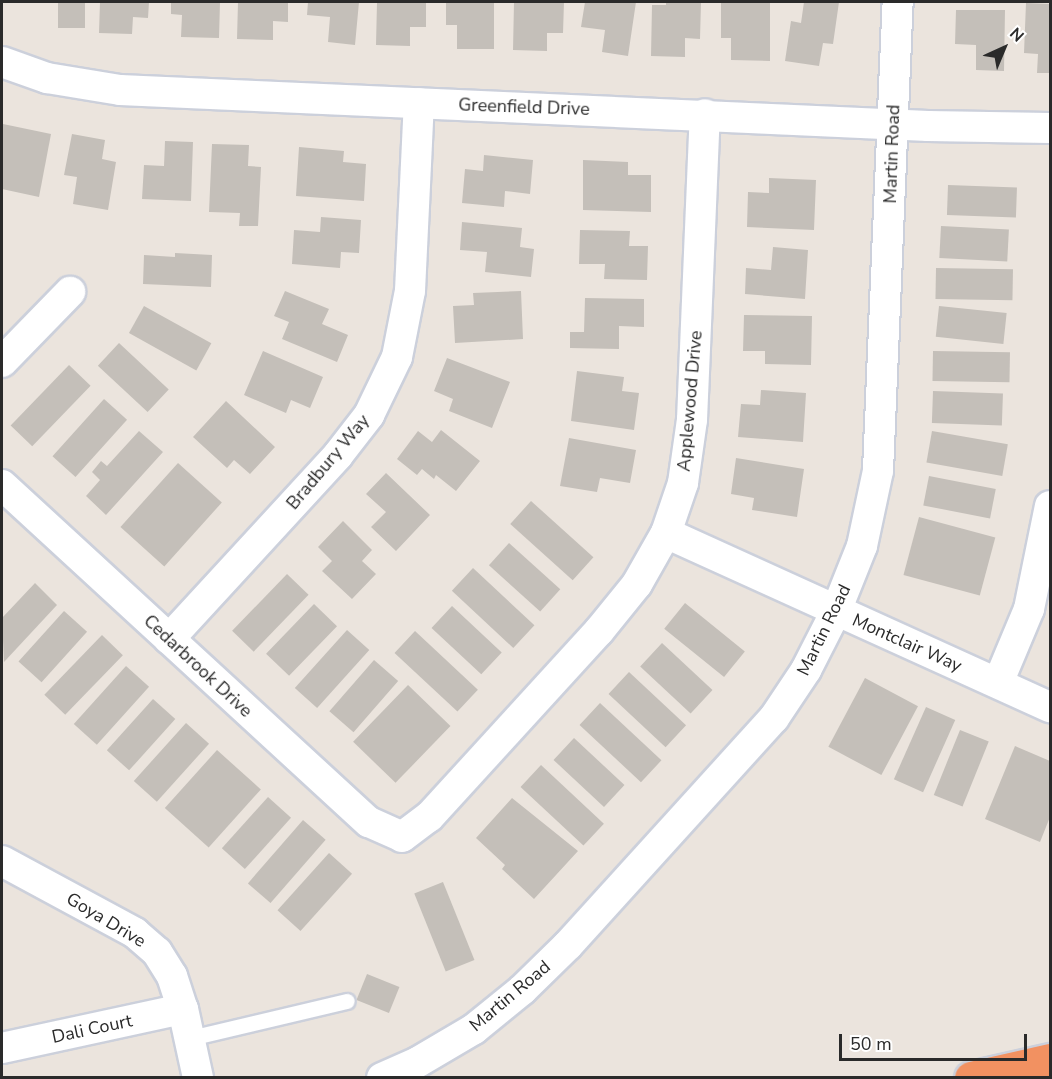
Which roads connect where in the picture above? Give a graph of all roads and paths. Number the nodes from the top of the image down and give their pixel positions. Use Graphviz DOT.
graph roads {
  1 [pos="898,2"];
  2 [pos="2,62"];
  3 [pos="419,103"];
  4 [pos="705,114"];
  5 [pos="892,124"];
  6 [pos="1050,128"];
  7 [pos="70,292"];
  8 [pos="2,362"];
  9 [pos="2,485"];
  10 [pos="1050,506"];
  11 [pos="666,533"];
  12 [pos="836,611"];
  13 [pos="169,639"];
  14 [pos="998,683"];
  15 [pos="1050,707"];
  16 [pos="402,837"];
  17 [pos="2,861"];
  18 [pos="347,1001"];
  19 [pos="183,1009"];
  20 [pos="190,1038"];
  21 [pos="2,1048"];
  22 [pos="1050,1060"];
  23 [pos="198,1077"];
  24 [pos="382,1077"];
  25 [pos="971,1077"];
  1 -- 5 [label="street, Martin Road"];
  2 -- 3 [label="street, Greenfield Drive"];
  3 -- 4 [label="street, Greenfield Drive"];
  3 -- 13 [label="street, Bradbury Way"];
  4 -- 5 [label="street, Greenfield Drive"];
  4 -- 11 [label="street, Applewood Drive"];
  5 -- 6 [label="street, Greenfield Drive"];
  5 -- 12 [label="street, Martin Road"];
  7 -- 8 [label="street"];
  9 -- 13 [label="street, Cedarbrook Drive"];
  10 -- 14 [label="street"];
  11 -- 12 [label="street, Montclair Way"];
  11 -- 16 [label="street, Applewood Drive"];
  12 -- 14 [label="street, Montclair Way"];
  12 -- 24 [label="street, Martin Road"];
  13 -- 16 [label="street, Cedarbrook Drive"];
  14 -- 15 [label="street, Montclair Way"];
  17 -- 19 [label="street, Goya Drive"];
  18 -- 20 [label="lane"];
  19 -- 20 [label="street, Goya Drive"];
  19 -- 21 [label="street, Dali Court"];
  20 -- 23 [label="street, Goya Drive"];
  22 -- 25 [label="highway"];
}
